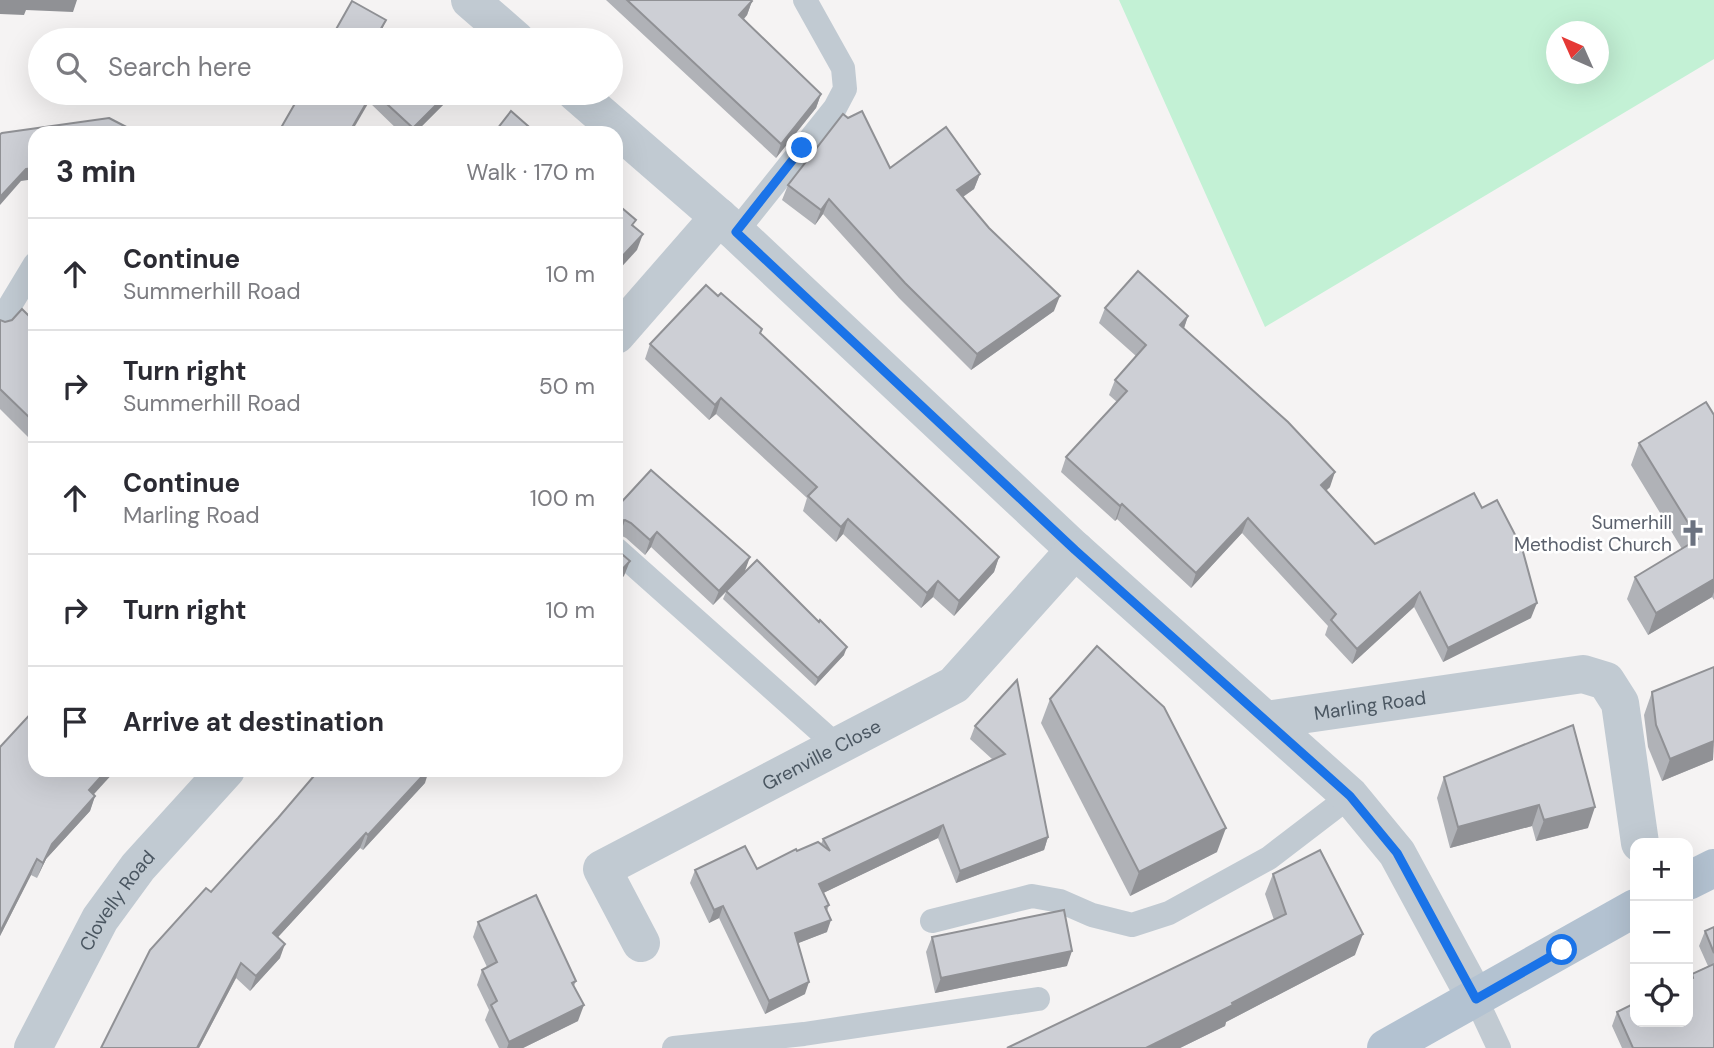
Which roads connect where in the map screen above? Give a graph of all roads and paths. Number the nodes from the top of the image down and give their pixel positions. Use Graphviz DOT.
graph roads {
  1 [pos="470,0"];
  2 [pos="805,0"];
  3 [pos="502,28"];
  4 [pos="590,105"];
  5 [pos="614,126"];
  6 [pos="623,134"];
  7 [pos="727,224"];
  8 [pos="28,276"];
  9 [pos="0,322"];
  10 [pos="623,328"];
  11 [pos="1075,550"];
  12 [pos="623,555"];
  13 [pos="1266,720"];
  14 [pos="837,746"];
  15 [pos="220,777"];
  16 [pos="1350,796"];
  17 [pos="1639,838"];
  18 [pos="1714,868"];
  19 [pos="1693,878"];
  20 [pos="1630,911"];
  21 [pos="932,921"];
  22 [pos="640,943"];
  23 [pos="1038,999"];
  24 [pos="1476,999"];
  25 [pos="806,1041"];
  26 [pos="33,1048"];
  27 [pos="674,1048"];
  28 [pos="1386,1048"];
  29 [pos="1499,1048"];
  1 -- 3 [label="street"];
  2 -- 7 [label="lane"];
  4 -- 5 [label="street"];
  6 -- 7 [label="street"];
  7 -- 10 [label="street"];
  7 -- 11 [label="street"];
  8 -- 9 [label="lane"];
  11 -- 13 [label="street"];
  11 -- 14 [label="street, Grenville Close"];
  12 -- 14 [label="lane"];
  13 -- 16 [label="street"];
  13 -- 17 [label="street, Marling Road"];
  14 -- 22 [label="street, Grenville Close"];
  15 -- 26 [label="street, Clovelly Road"];
  16 -- 21 [label="lane"];
  16 -- 24 [label="street"];
  18 -- 19 [label="main road"];
  20 -- 24 [label="main road"];
  23 -- 25 [label="lane"];
  24 -- 28 [label="main road"];
  24 -- 29 [label="lane"];
  25 -- 27 [label="lane"];
}
